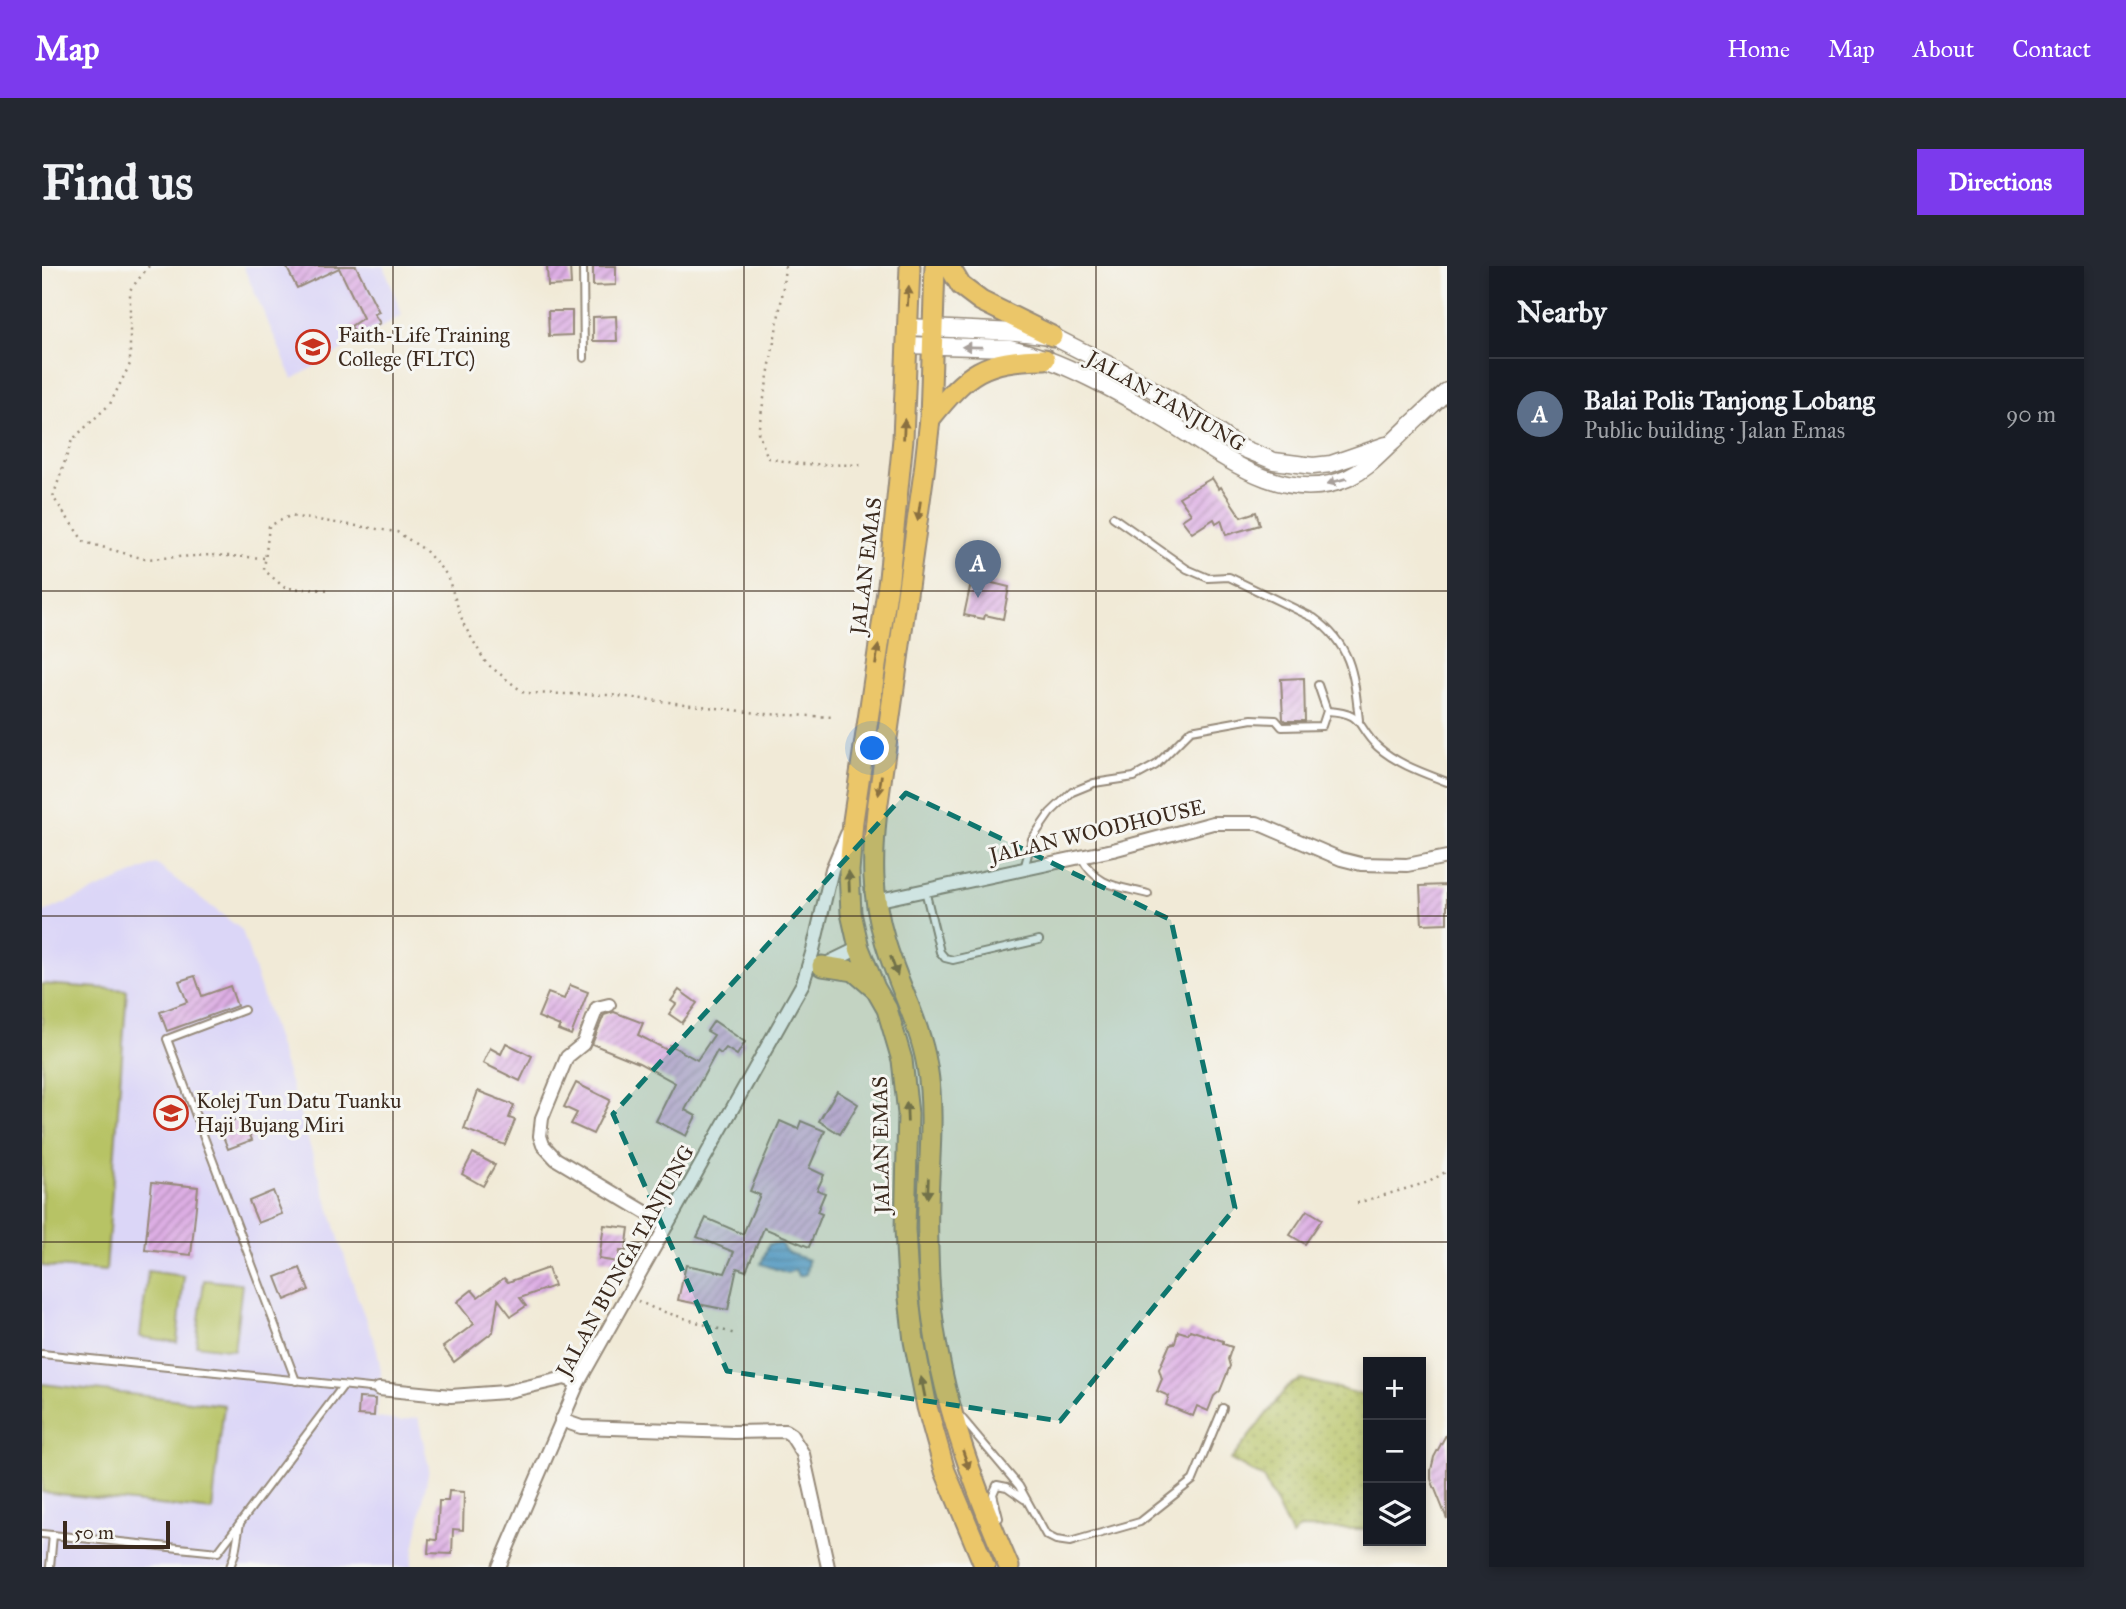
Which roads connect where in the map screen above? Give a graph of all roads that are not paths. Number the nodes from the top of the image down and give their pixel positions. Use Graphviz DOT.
graph roads {
  1 [pos="583,266"];
  2 [pos="910,266"];
  3 [pos="935,266"];
  4 [pos="950,266"];
  5 [pos="907,336"];
  6 [pos="1052,336"];
  7 [pos="933,337"];
  8 [pos="584,358"];
  9 [pos="1045,359"];
  10 [pos="1447,391"];
  11 [pos="930,419"];
  12 [pos="1392,443"];
  13 [pos="1113,517"];
  14 [pos="1318,685"];
  15 [pos="1327,711"];
  16 [pos="1359,720"];
  17 [pos="1447,782"];
  18 [pos="853,821"];
  19 [pos="1081,857"];
  20 [pos="1447,857"];
  21 [pos="1024,869"];
  22 [pos="925,890"];
  23 [pos="1148,894"];
  24 [pos="875,901"];
  25 [pos="1039,940"];
  26 [pos="859,948"];
  27 [pos="822,966"];
  28 [pos="803,983"];
  29 [pos="875,988"];
  30 [pos="609,1005"];
  31 [pos="244,1010"];
  32 [pos="667,1225"];
  33 [pos="42,1354"];
  34 [pos="296,1381"];
  35 [pos="578,1383"];
  36 [pos="343,1386"];
  37 [pos="379,1390"];
  38 [pos="949,1400"];
  39 [pos="1223,1408"];
  40 [pos="561,1420"];
  41 [pos="1026,1500"];
  42 [pos="241,1521"];
  43 [pos="1001,1523"];
  44 [pos="42,1534"];
  45 [pos="53,1535"];
  46 [pos="1011,1561"];
  47 [pos="50,1567"];
  48 [pos="230,1567"];
  49 [pos="499,1567"];
  50 [pos="828,1567"];
  51 [pos="985,1567"];
  52 [pos="1018,1567"];
  1 -- 8 [label="lane"];
  5 -- 2 [label="main road, JALAN EMAS, one-way"];
  3 -- 7 [label="main road, JALAN EMAS"];
  4 -- 6 [label="main road"];
  5 -- 7 [label="street, JALAN TANJUNG"];
  18 -- 5 [label="main road, JALAN EMAS, one-way"];
  6 -- 7 [label="street, JALAN TANJUNG"];
  6 -- 12 [label="street, JALAN TANJUNG"];
  9 -- 7 [label="street, JALAN TANJUNG, one-way"];
  7 -- 11 [label="main road, JALAN EMAS"];
  9 -- 11 [label="main road"];
  12 -- 9 [label="street, JALAN TANJUNG, one-way"];
  10 -- 12 [label="street, JALAN TANJUNG"];
  11 -- 24 [label="main road, JALAN EMAS, one-way"];
  13 -- 16 [label="lane"];
  14 -- 15 [label="lane"];
  15 -- 16 [label="lane"];
  15 -- 21 [label="lane"];
  16 -- 17 [label="lane"];
  26 -- 18 [label="main road, JALAN EMAS, one-way"];
  18 -- 28 [label="street"];
  19 -- 20 [label="street, JALAN WOODHOUSE"];
  19 -- 21 [label="street, JALAN WOODHOUSE"];
  19 -- 23 [label="lane"];
  21 -- 22 [label="street, JALAN WOODHOUSE"];
  22 -- 24 [label="street, JALAN WOODHOUSE"];
  22 -- 25 [label="lane"];
  24 -- 26 [label="main road"];
  24 -- 38 [label="main road, JALAN EMAS, one-way"];
  26 -- 27 [label="street"];
  26 -- 29 [label="main road, JALAN EMAS"];
  27 -- 28 [label="street"];
  27 -- 29 [label="main road"];
  28 -- 32 [label="street, JALAN BUNGA TANJUNG"];
  51 -- 29 [label="main road, JALAN EMAS, one-way"];
  30 -- 32 [label="street"];
  31 -- 34 [label="lane"];
  32 -- 35 [label="street, JALAN BUNGA TANJUNG"];
  33 -- 34 [label="lane"];
  34 -- 36 [label="lane"];
  35 -- 37 [label="street"];
  35 -- 40 [label="street, JALAN BUNGA TANJUNG"];
  36 -- 37 [label="lane"];
  36 -- 42 [label="lane"];
  38 -- 41 [label="lane"];
  38 -- 46 [label="main road, JALAN EMAS, one-way"];
  39 -- 41 [label="lane"];
  40 -- 49 [label="street, JALAN BUNGA TANJUNG"];
  40 -- 50 [label="street"];
  41 -- 43 [label="lane"];
  42 -- 45 [label="lane"];
  42 -- 48 [label="lane"];
  44 -- 45 [label="lane"];
  45 -- 47 [label="lane"];
  46 -- 52 [label="lane"];
}
